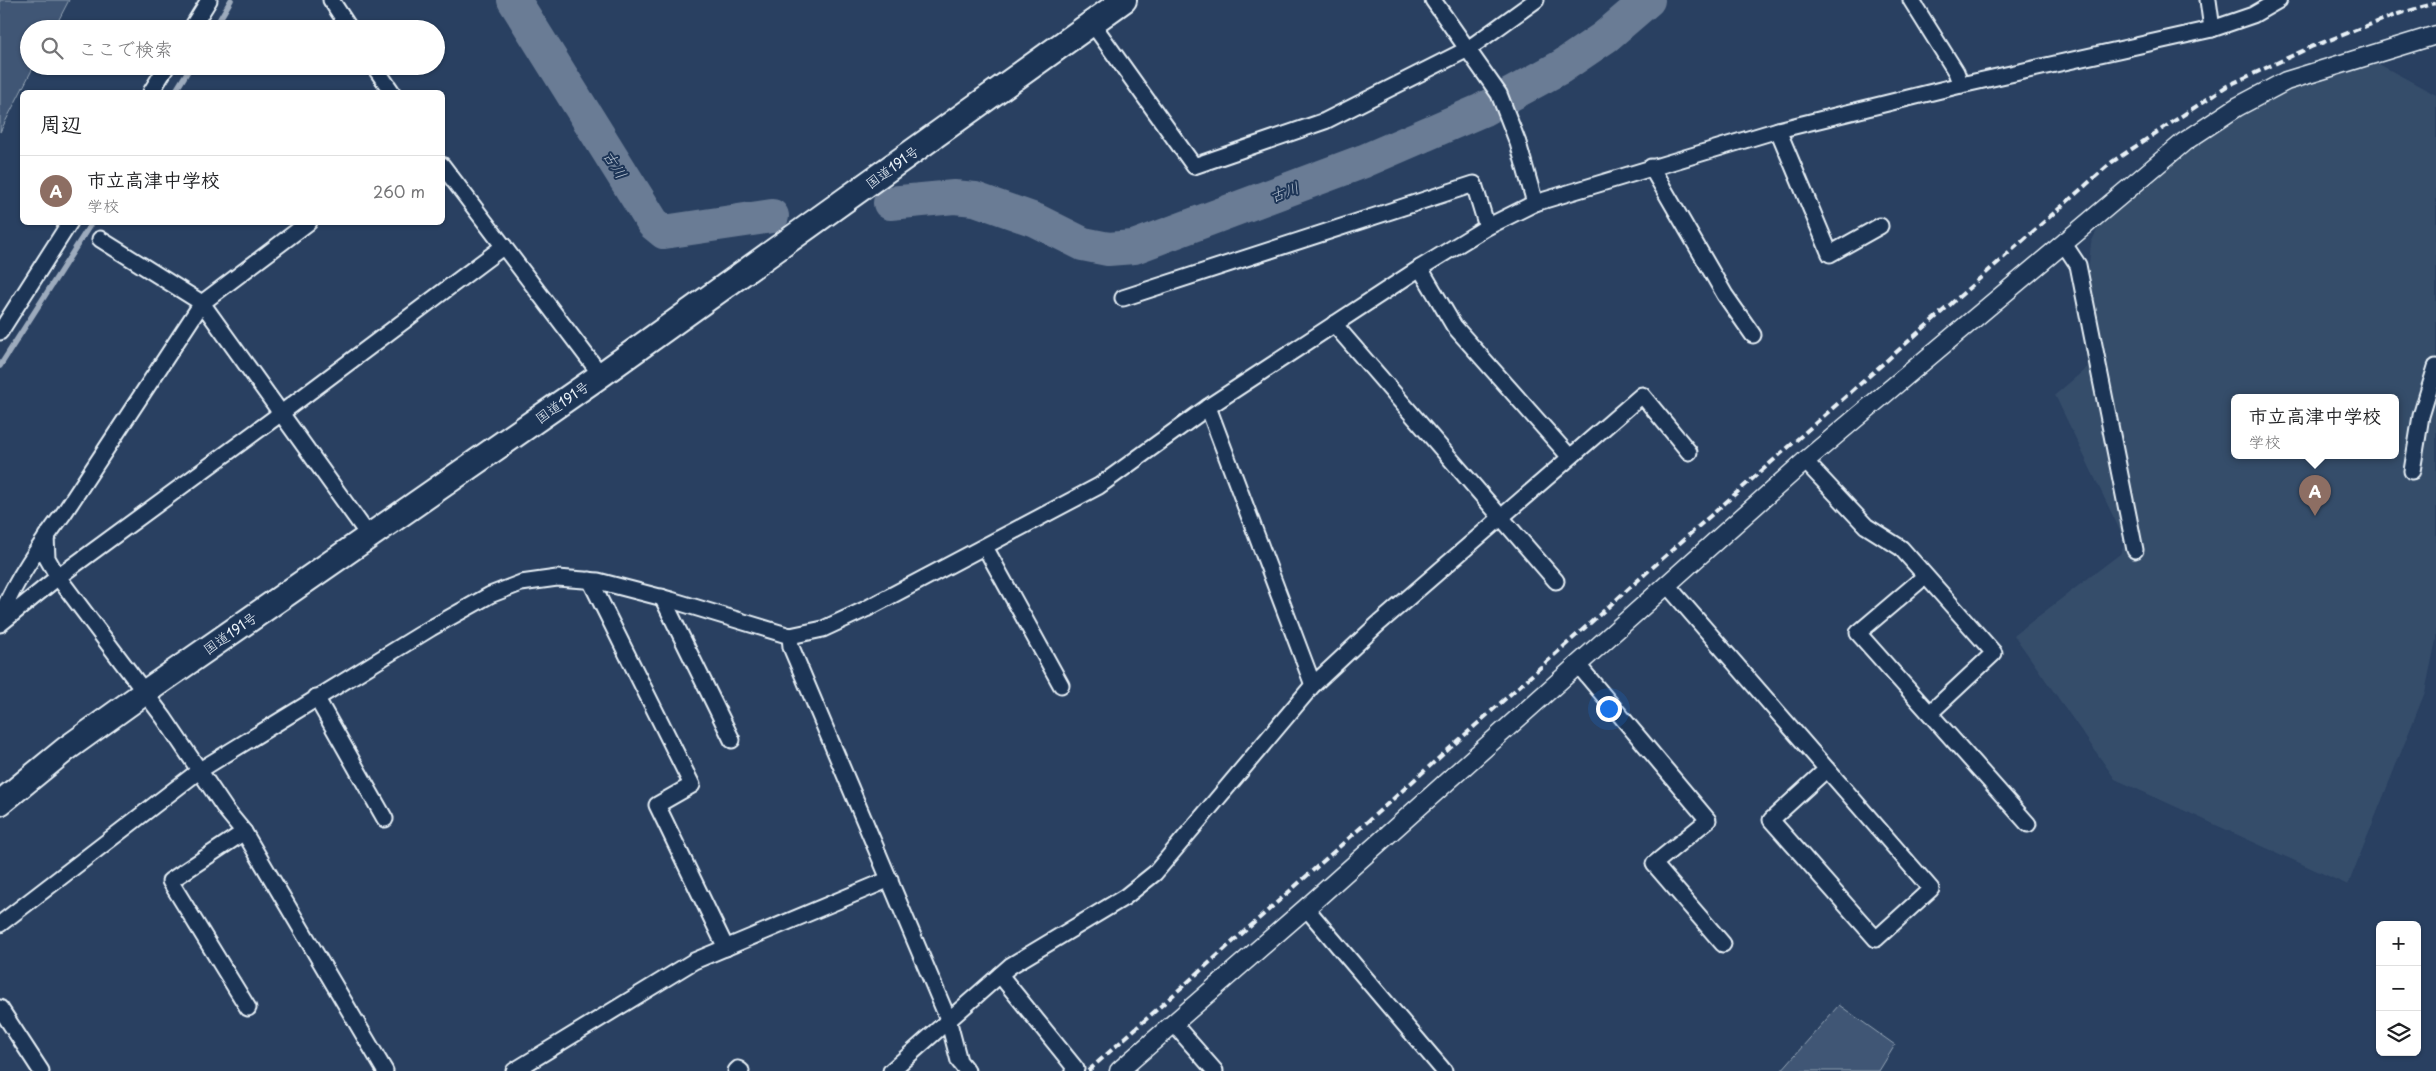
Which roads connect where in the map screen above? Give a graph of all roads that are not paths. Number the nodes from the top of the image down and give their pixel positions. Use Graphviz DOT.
graph roads {
  1 [pos="209,0"];
  2 [pos="331,0"];
  3 [pos="1124,0"];
  4 [pos="1433,0"];
  5 [pos="1536,0"];
  6 [pos="1911,0"];
  7 [pos="2208,0"];
  8 [pos="2279,0"];
  9 [pos="197,20"];
  10 [pos="344,20"];
  11 [pos="1092,23"];
  12 [pos="2212,29"];
  13 [pos="2436,35"];
  14 [pos="1468,49"];
  15 [pos="161,75"];
  16 [pos="380,75"];
  17 [pos="1962,85"];
  18 [pos="152,90"];
  19 [pos="391,90"];
  20 [pos="1778,130"];
  21 [pos="1651,167"];
  22 [pos="445,169"];
  23 [pos="1536,203"];
  24 [pos="68,225"];
  25 [pos="305,225"];
  26 [pos="1880,226"];
  27 [pos="1487,227"];
  28 [pos="100,239"];
  29 [pos="2064,244"];
  30 [pos="504,246"];
  31 [pos="1420,268"];
  32 [pos="1123,298"];
  33 [pos="202,303"];
  34 [pos="1334,324"];
  35 [pos="0,332"];
  36 [pos="1753,335"];
  37 [pos="2436,367"];
  38 [pos="601,375"];
  39 [pos="1208,407"];
  40 [pos="280,414"];
  41 [pos="1689,452"];
  42 [pos="1569,456"];
  43 [pos="1805,461"];
  44 [pos="2412,471"];
  45 [pos="1501,519"];
  46 [pos="46,536"];
  47 [pos="369,536"];
  48 [pos="985,547"];
  49 [pos="2135,550"];
  50 [pos="1924,576"];
  51 [pos="58,577"];
  52 [pos="590,580"];
  53 [pos="1556,581"];
  54 [pos="1667,585"];
  55 [pos="662,597"];
  56 [pos="0,618"];
  57 [pos="0,624"];
  58 [pos="790,636"];
  59 [pos="1578,665"];
  60 [pos="1061,685"];
  61 [pos="1312,685"];
  62 [pos="144,693"];
  63 [pos="316,697"];
  64 [pos="1930,713"];
  65 [pos="732,740"];
  66 [pos="1827,769"];
  67 [pos="200,770"];
  68 [pos="0,803"];
  69 [pos="385,819"];
  70 [pos="2028,824"];
  71 [pos="244,832"];
  72 [pos="890,879"];
  73 [pos="1306,908"];
  74 [pos="0,924"];
  75 [pos="1723,944"];
  76 [pos="726,948"];
  77 [pos="1000,975"];
  78 [pos="0,1008"];
  79 [pos="248,1008"];
  80 [pos="948,1020"];
  81 [pos="1173,1023"];
  82 [pos="41,1071"];
  83 [pos="385,1071"];
  84 [pos="514,1071"];
  85 [pos="736,1071"];
  86 [pos="741,1071"];
  87 [pos="891,1071"];
  88 [pos="967,1071"];
  89 [pos="1073,1071"];
  90 [pos="1120,1071"];
  91 [pos="1215,1071"];
  92 [pos="1444,1071"];
  1 -- 9 [label="street"];
  2 -- 10 [label="street"];
  3 -- 11 [label="highway, 国道191号"];
  4 -- 14 [label="street"];
  5 -- 14 [label="street"];
  6 -- 17 [label="street"];
  7 -- 12 [label="street"];
  8 -- 12 [label="street"];
  11 -- 14 [label="street"];
  11 -- 38 [label="highway, 国道191号"];
  12 -- 17 [label="street"];
  13 -- 29 [label="street"];
  14 -- 23 [label="street"];
  15 -- 18 [label="street"];
  16 -- 19 [label="street"];
  17 -- 20 [label="street"];
  20 -- 21 [label="street"];
  20 -- 26 [label="street"];
  21 -- 23 [label="street"];
  21 -- 36 [label="street"];
  22 -- 30 [label="street"];
  23 -- 27 [label="street"];
  24 -- 35 [label="street"];
  25 -- 33 [label="street"];
  27 -- 31 [label="street"];
  27 -- 32 [label="street"];
  28 -- 33 [label="street"];
  29 -- 43 [label="street"];
  29 -- 49 [label="street"];
  30 -- 38 [label="street"];
  30 -- 40 [label="street"];
  31 -- 34 [label="street"];
  31 -- 42 [label="street"];
  33 -- 40 [label="street"];
  33 -- 46 [label="street"];
  34 -- 39 [label="street"];
  34 -- 45 [label="street"];
  37 -- 44 [label="street"];
  38 -- 47 [label="highway, 国道191号"];
  39 -- 48 [label="street"];
  39 -- 61 [label="street"];
  40 -- 47 [label="street"];
  40 -- 51 [label="street"];
  41 -- 42 [label="street"];
  42 -- 45 [label="street"];
  43 -- 50 [label="street"];
  43 -- 54 [label="street"];
  45 -- 53 [label="street"];
  45 -- 61 [label="street"];
  46 -- 51 [label="street"];
  46 -- 56 [label="street"];
  47 -- 62 [label="highway, 国道191号"];
  48 -- 58 [label="street"];
  48 -- 60 [label="street"];
  50 -- 64 [label="street"];
  50 -- 64 [label="street"];
  51 -- 57 [label="street"];
  51 -- 62 [label="street"];
  52 -- 55 [label="street"];
  52 -- 63 [label="street"];
  52 -- 76 [label="street"];
  54 -- 59 [label="street"];
  54 -- 66 [label="street"];
  55 -- 58 [label="street"];
  55 -- 65 [label="street"];
  58 -- 72 [label="street"];
  59 -- 73 [label="street"];
  59 -- 75 [label="street"];
  61 -- 77 [label="street"];
  62 -- 67 [label="street"];
  62 -- 68 [label="highway, 国道191号"];
  63 -- 67 [label="street"];
  63 -- 69 [label="street"];
  64 -- 70 [label="street"];
  66 -- 66 [label="street"];
  67 -- 71 [label="street"];
  67 -- 74 [label="street"];
  71 -- 79 [label="street"];
  71 -- 83 [label="street"];
  72 -- 76 [label="street"];
  72 -- 80 [label="street"];
  73 -- 81 [label="street"];
  73 -- 92 [label="street"];
  76 -- 84 [label="street"];
  77 -- 80 [label="street"];
  77 -- 89 [label="street"];
  78 -- 82 [label="street"];
  80 -- 87 [label="street"];
  80 -- 88 [label="street"];
  81 -- 90 [label="street"];
  81 -- 91 [label="street"];
  85 -- 86 [label="street"];
}
